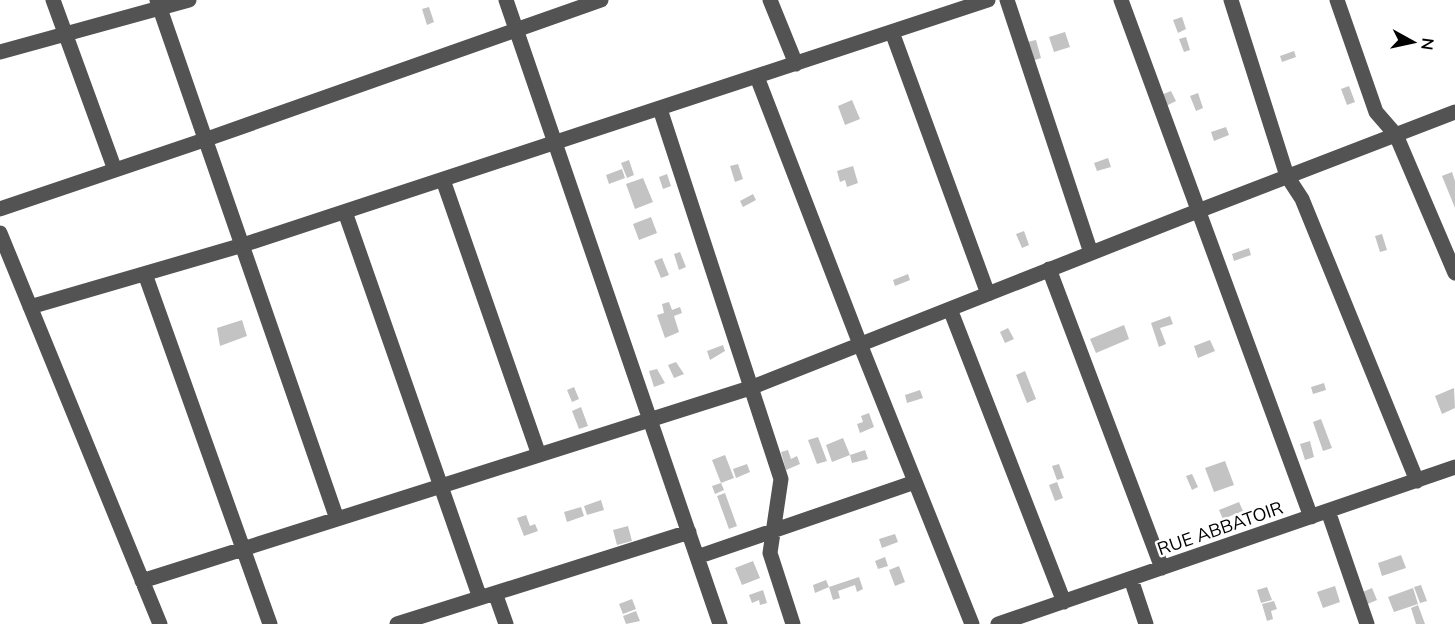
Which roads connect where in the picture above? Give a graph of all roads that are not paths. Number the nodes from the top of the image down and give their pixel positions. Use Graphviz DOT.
graph roads {
  1 [pos="53,0"];
  2 [pos="189,0"];
  3 [pos="506,0"];
  4 [pos="601,0"];
  5 [pos="771,0"];
  6 [pos="988,0"];
  7 [pos="1007,0"];
  8 [pos="1121,0"];
  9 [pos="1231,0"];
  10 [pos="1337,0"];
  11 [pos="159,5"];
  12 [pos="517,30"];
  13 [pos="892,32"];
  14 [pos="66,35"];
  15 [pos="0,52"];
  16 [pos="796,64"];
  17 [pos="757,76"];
  18 [pos="660,109"];
  19 [pos="1455,112"];
  20 [pos="1396,135"];
  21 [pos="207,139"];
  22 [pos="555,143"];
  23 [pos="115,170"];
  24 [pos="1287,176"];
  25 [pos="443,180"];
  26 [pos="0,209"];
  27 [pos="1198,210"];
  28 [pos="345,212"];
  29 [pos="0,233"];
  30 [pos="243,245"];
  31 [pos="1091,253"];
  32 [pos="1049,269"];
  33 [pos="1455,273"];
  34 [pos="145,274"];
  35 [pos="988,294"];
  36 [pos="30,307"];
  37 [pos="951,309"];
  38 [pos="860,344"];
  39 [pos="750,388"];
  40 [pos="650,420"];
  41 [pos="539,455"];
  42 [pos="1455,467"];
  43 [pos="1417,480"];
  44 [pos="915,482"];
  45 [pos="441,486"];
  46 [pos="1328,511"];
  47 [pos="1311,517"];
  48 [pos="337,519"];
  49 [pos="773,531"];
  50 [pos="688,532"];
  51 [pos="243,549"];
  52 [pos="697,557"];
  53 [pos="1162,568"];
  54 [pos="1131,579"];
  55 [pos="142,580"];
  56 [pos="495,593"];
  57 [pos="480,598"];
  58 [pos="1064,602"];
  59 [pos="1020,620"];
  60 [pos="160,624"];
  61 [pos="270,624"];
  62 [pos="397,624"];
  63 [pos="506,624"];
  64 [pos="720,624"];
  65 [pos="794,624"];
  66 [pos="972,624"];
  67 [pos="998,624"];
  68 [pos="1146,624"];
  69 [pos="1367,624"];
  1 -- 14 [label="street"];
  2 -- 11 [label="street"];
  3 -- 12 [label="street"];
  4 -- 12 [label="street"];
  5 -- 16 [label="street"];
  6 -- 13 [label="street"];
  7 -- 31 [label="street"];
  8 -- 27 [label="street"];
  9 -- 24 [label="street"];
  10 -- 20 [label="street"];
  11 -- 14 [label="street"];
  11 -- 21 [label="street"];
  12 -- 21 [label="street"];
  12 -- 22 [label="street"];
  13 -- 16 [label="street"];
  13 -- 35 [label="street"];
  14 -- 15 [label="street"];
  14 -- 23 [label="street"];
  16 -- 17 [label="street"];
  17 -- 18 [label="street"];
  17 -- 38 [label="street"];
  18 -- 22 [label="street"];
  18 -- 39 [label="street"];
  19 -- 20 [label="street"];
  20 -- 24 [label="street"];
  20 -- 33 [label="street"];
  21 -- 23 [label="street"];
  21 -- 30 [label="street"];
  22 -- 25 [label="street"];
  22 -- 40 [label="street"];
  23 -- 26 [label="street"];
  24 -- 27 [label="street"];
  24 -- 43 [label="street"];
  25 -- 28 [label="street"];
  25 -- 41 [label="street"];
  27 -- 31 [label="street"];
  27 -- 47 [label="street"];
  28 -- 30 [label="street"];
  28 -- 45 [label="street"];
  29 -- 36 [label="street"];
  30 -- 34 [label="street"];
  30 -- 48 [label="street"];
  31 -- 32 [label="street"];
  32 -- 35 [label="street"];
  32 -- 53 [label="street"];
  34 -- 36 [label="street"];
  34 -- 51 [label="street"];
  35 -- 37 [label="street"];
  36 -- 55 [label="street"];
  37 -- 38 [label="street"];
  37 -- 58 [label="street"];
  38 -- 39 [label="street"];
  38 -- 44 [label="street"];
  39 -- 40 [label="street"];
  39 -- 49 [label="street"];
  40 -- 41 [label="street"];
  40 -- 50 [label="street"];
  41 -- 45 [label="street"];
  42 -- 43 [label="street, RUE ABBATOIR"];
  43 -- 46 [label="street, RUE ABBATOIR"];
  44 -- 49 [label="street"];
  44 -- 66 [label="street"];
  45 -- 48 [label="street"];
  45 -- 57 [label="street"];
  46 -- 47 [label="street, RUE ABBATOIR"];
  46 -- 69 [label="street"];
  47 -- 53 [label="street, RUE ABBATOIR"];
  48 -- 51 [label="street"];
  49 -- 52 [label="street"];
  49 -- 65 [label="street"];
  50 -- 52 [label="street"];
  50 -- 56 [label="street"];
  51 -- 55 [label="street"];
  51 -- 61 [label="street"];
  52 -- 64 [label="street"];
  53 -- 54 [label="street, RUE ABBATOIR"];
  54 -- 58 [label="street, RUE ABBATOIR"];
  54 -- 68 [label="street"];
  55 -- 60 [label="street"];
  56 -- 57 [label="street"];
  56 -- 63 [label="street"];
  57 -- 62 [label="street"];
  58 -- 59 [label="street, RUE ABBATOIR"];
  59 -- 67 [label="street, RUE ABBATOIR"];
}
